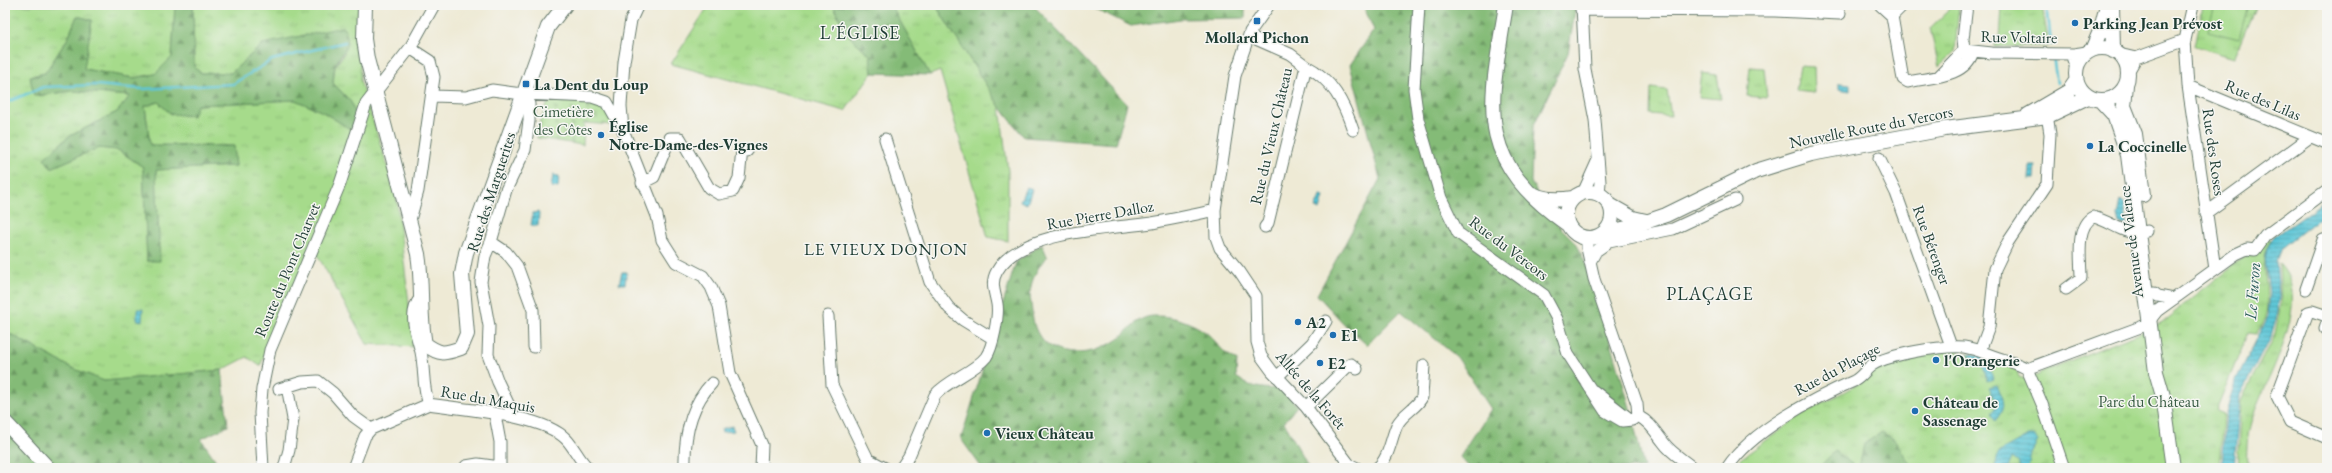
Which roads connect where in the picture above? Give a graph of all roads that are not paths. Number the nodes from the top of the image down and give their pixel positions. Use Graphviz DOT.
graph roads {
  1 [pos="365,5"];
  2 [pos="434,5"];
  3 [pos="565,5"];
  4 [pos="638,5"];
  5 [pos="1419,5"];
  6 [pos="1506,5"];
  7 [pos="1880,5"];
  8 [pos="1903,5"];
  9 [pos="1967,5"];
  10 [pos="2107,5"];
  11 [pos="2112,5"];
  12 [pos="2192,5"];
  13 [pos="1266,6"];
  14 [pos="1581,7"];
  15 [pos="1840,14"];
  16 [pos="1892,16"];
  17 [pos="1249,36"];
  18 [pos="2185,40"];
  19 [pos="410,48"];
  20 [pos="1968,51"];
  21 [pos="2090,51"];
  22 [pos="2116,53"];
  23 [pos="2071,54"];
  24 [pos="2136,58"];
  25 [pos="1306,66"];
  26 [pos="2076,74"];
  27 [pos="2127,78"];
  28 [pos="2188,86"];
  29 [pos="376,92"];
  30 [pos="522,94"];
  31 [pos="432,96"];
  32 [pos="2094,98"];
  33 [pos="2047,111"];
  34 [pos="623,130"];
  35 [pos="1353,130"];
  36 [pos="2310,137"];
  37 [pos="885,139"];
  38 [pos="2326,143"];
  39 [pos="747,150"];
  40 [pos="1599,158"];
  41 [pos="1879,158"];
  42 [pos="642,183"];
  43 [pos="1524,188"];
  44 [pos="2327,190"];
  45 [pos="1599,194"];
  46 [pos="1578,195"];
  47 [pos="1735,200"];
  48 [pos="1610,205"];
  49 [pos="1215,210"];
  50 [pos="2206,213"];
  51 [pos="410,220"];
  52 [pos="1646,221"];
  53 [pos="1567,224"];
  54 [pos="1265,228"];
  55 [pos="2143,232"];
  56 [pos="1605,233"];
  57 [pos="1587,239"];
  58 [pos="2327,239"];
  59 [pos="491,242"];
  60 [pos="1590,262"];
  61 [pos="2215,268"];
  62 [pos="2306,288"];
  63 [pos="2066,289"];
  64 [pos="2154,293"];
  65 [pos="422,296"];
  66 [pos="2174,299"];
  67 [pos="2153,315"];
  68 [pos="828,316"];
  69 [pos="2327,316"];
  70 [pos="1326,321"];
  71 [pos="993,336"];
  72 [pos="1951,346"];
  73 [pos="534,347"];
  74 [pos="1980,351"];
  75 [pos="1424,365"];
  76 [pos="1357,369"];
  77 [pos="2027,369"];
  78 [pos="1277,376"];
  79 [pos="712,383"];
  80 [pos="2163,396"];
  81 [pos="429,404"];
  82 [pos="1306,406"];
  83 [pos="495,415"];
  84 [pos="514,416"];
  85 [pos="1635,418"];
  86 [pos="5,422"];
  87 [pos="371,429"];
  88 [pos="2327,438"];
  89 [pos="500,467"];
  90 [pos="48,468"];
  91 [pos="263,468"];
  92 [pos="284,468"];
  93 [pos="353,468"];
  94 [pos="465,468"];
  95 [pos="588,468"];
  96 [pos="685,468"];
  97 [pos="761,468"];
  98 [pos="885,468"];
  99 [pos="901,468"];
  100 [pos="1357,468"];
  101 [pos="1377,468"];
  102 [pos="1693,468"];
  103 [pos="1727,468"];
  104 [pos="2064,468"];
  105 [pos="2173,468"];
  1 -- 29 [label="main road"];
  2 -- 19 [label="street, Route du Pont Charvet"];
  3 -- 30 [label="main road"];
  4 -- 34 [label="street"];
  5 -- 85 [label="street, Rue du Vercors"];
  6 -- 43 [label="main road"];
  7 -- 16 [label="street"];
  8 -- 16 [label="street"];
  9 -- 20 [label="street, Rue Voltaire"];
  10 -- 21 [label="main road"];
  11 -- 22 [label="main road"];
  12 -- 18 [label="street, Rue des Roses"];
  13 -- 17 [label="street"];
  14 -- 15 [label="street"];
  14 -- 40 [label="street"];
  16 -- 20 [label="street"];
  17 -- 25 [label="street, Rue du Vieux Château"];
  17 -- 49 [label="street"];
  18 -- 24 [label="street"];
  18 -- 28 [label="street, Rue des Roses"];
  19 -- 29 [label="street, Route du Pont Charvet"];
  19 -- 31 [label="street"];
  20 -- 23 [label="street, Rue Voltaire"];
  21 -- 22 [label="main road"];
  21 -- 23 [label="street, Rue Voltaire"];
  21 -- 26 [label="main road"];
  22 -- 24 [label="street"];
  22 -- 27 [label="main road"];
  23 -- 26 [label="street, Rue Voltaire"];
  24 -- 27 [label="street"];
  25 -- 35 [label="street"];
  25 -- 54 [label="street, Rue du Vieux Château"];
  26 -- 32 [label="main road"];
  26 -- 33 [label="main road, Nouvelle Route du Vercors"];
  27 -- 32 [label="main road"];
  27 -- 55 [label="main road, Avenue de Valence"];
  28 -- 36 [label="street, Rue des Lilas"];
  28 -- 50 [label="street, Rue des Roses"];
  29 -- 51 [label="main road"];
  29 -- 91 [label="street, Route du Pont Charvet"];
  30 -- 31 [label="street"];
  30 -- 34 [label="street"];
  30 -- 59 [label="street, Rue des Marguerites"];
  30 -- 65 [label="main road"];
  31 -- 51 [label="street"];
  32 -- 33 [label="main road, Nouvelle Route du Vercors"];
  32 -- 55 [label="main road, Avenue de Valence"];
  33 -- 52 [label="main road, Nouvelle Route du Vercors"];
  33 -- 74 [label="street"];
  34 -- 42 [label="street"];
  36 -- 38 [label="street, Rue des Lilas"];
  36 -- 50 [label="street"];
  37 -- 71 [label="street"];
  39 -- 42 [label="street"];
  40 -- 45 [label="street"];
  40 -- 46 [label="street"];
  41 -- 72 [label="street, Rue Bérenger"];
  42 -- 97 [label="street"];
  43 -- 46 [label="main road"];
  43 -- 53 [label="main road"];
  44 -- 61 [label="street"];
  45 -- 46 [label="main road"];
  45 -- 48 [label="main road"];
  46 -- 53 [label="main road"];
  47 -- 60 [label="street"];
  48 -- 52 [label="main road"];
  48 -- 56 [label="main road"];
  49 -- 71 [label="street, Rue Pierre Dalloz"];
  49 -- 78 [label="street, Allée de la Forêt"];
  50 -- 61 [label="street, Rue des Roses"];
  51 -- 65 [label="main road"];
  52 -- 56 [label="main road, Nouvelle Route du Vercors"];
  53 -- 57 [label="main road"];
  55 -- 63 [label="street"];
  55 -- 64 [label="main road, Avenue de Valence"];
  55 -- 67 [label="main road, Avenue de Valence"];
  56 -- 57 [label="main road"];
  57 -- 60 [label="street"];
  58 -- 62 [label="street"];
  59 -- 73 [label="street"];
  59 -- 84 [label="street, Rue des Marguerites"];
  60 -- 85 [label="street"];
  61 -- 66 [label="street"];
  64 -- 66 [label="street"];
  64 -- 67 [label="main road, Avenue de Valence"];
  65 -- 81 [label="street, Rue du Maquis"];
  66 -- 67 [label="street"];
  67 -- 77 [label="street"];
  67 -- 80 [label="main road, Avenue de Valence"];
  67 -- 80 [label="main road, Avenue de Valence"];
  68 -- 98 [label="street"];
  69 -- 88 [label="street"];
  70 -- 78 [label="street"];
  71 -- 99 [label="street, Rue Pierre Dalloz"];
  72 -- 74 [label="street, Rue du Plaçage"];
  72 -- 103 [label="street, Rue du Plaçage"];
  74 -- 77 [label="street, Rue du Plaçage"];
  75 -- 101 [label="street"];
  76 -- 82 [label="street"];
  77 -- 104 [label="street"];
  78 -- 82 [label="street, Allée de la Forêt"];
  79 -- 96 [label="street"];
  80 -- 105 [label="main road, Avenue de Valence"];
  81 -- 83 [label="street, Rue du Maquis"];
  81 -- 87 [label="street"];
  82 -- 100 [label="street, Allée de la Forêt"];
  83 -- 84 [label="street, Rue du Maquis"];
  83 -- 89 [label="street"];
  84 -- 95 [label="street, Rue du Maquis"];
  85 -- 102 [label="street, Rue du Vercors"];
  86 -- 90 [label="main road"];
  87 -- 92 [label="street"];
  87 -- 93 [label="street"];
  89 -- 94 [label="street"];
}
